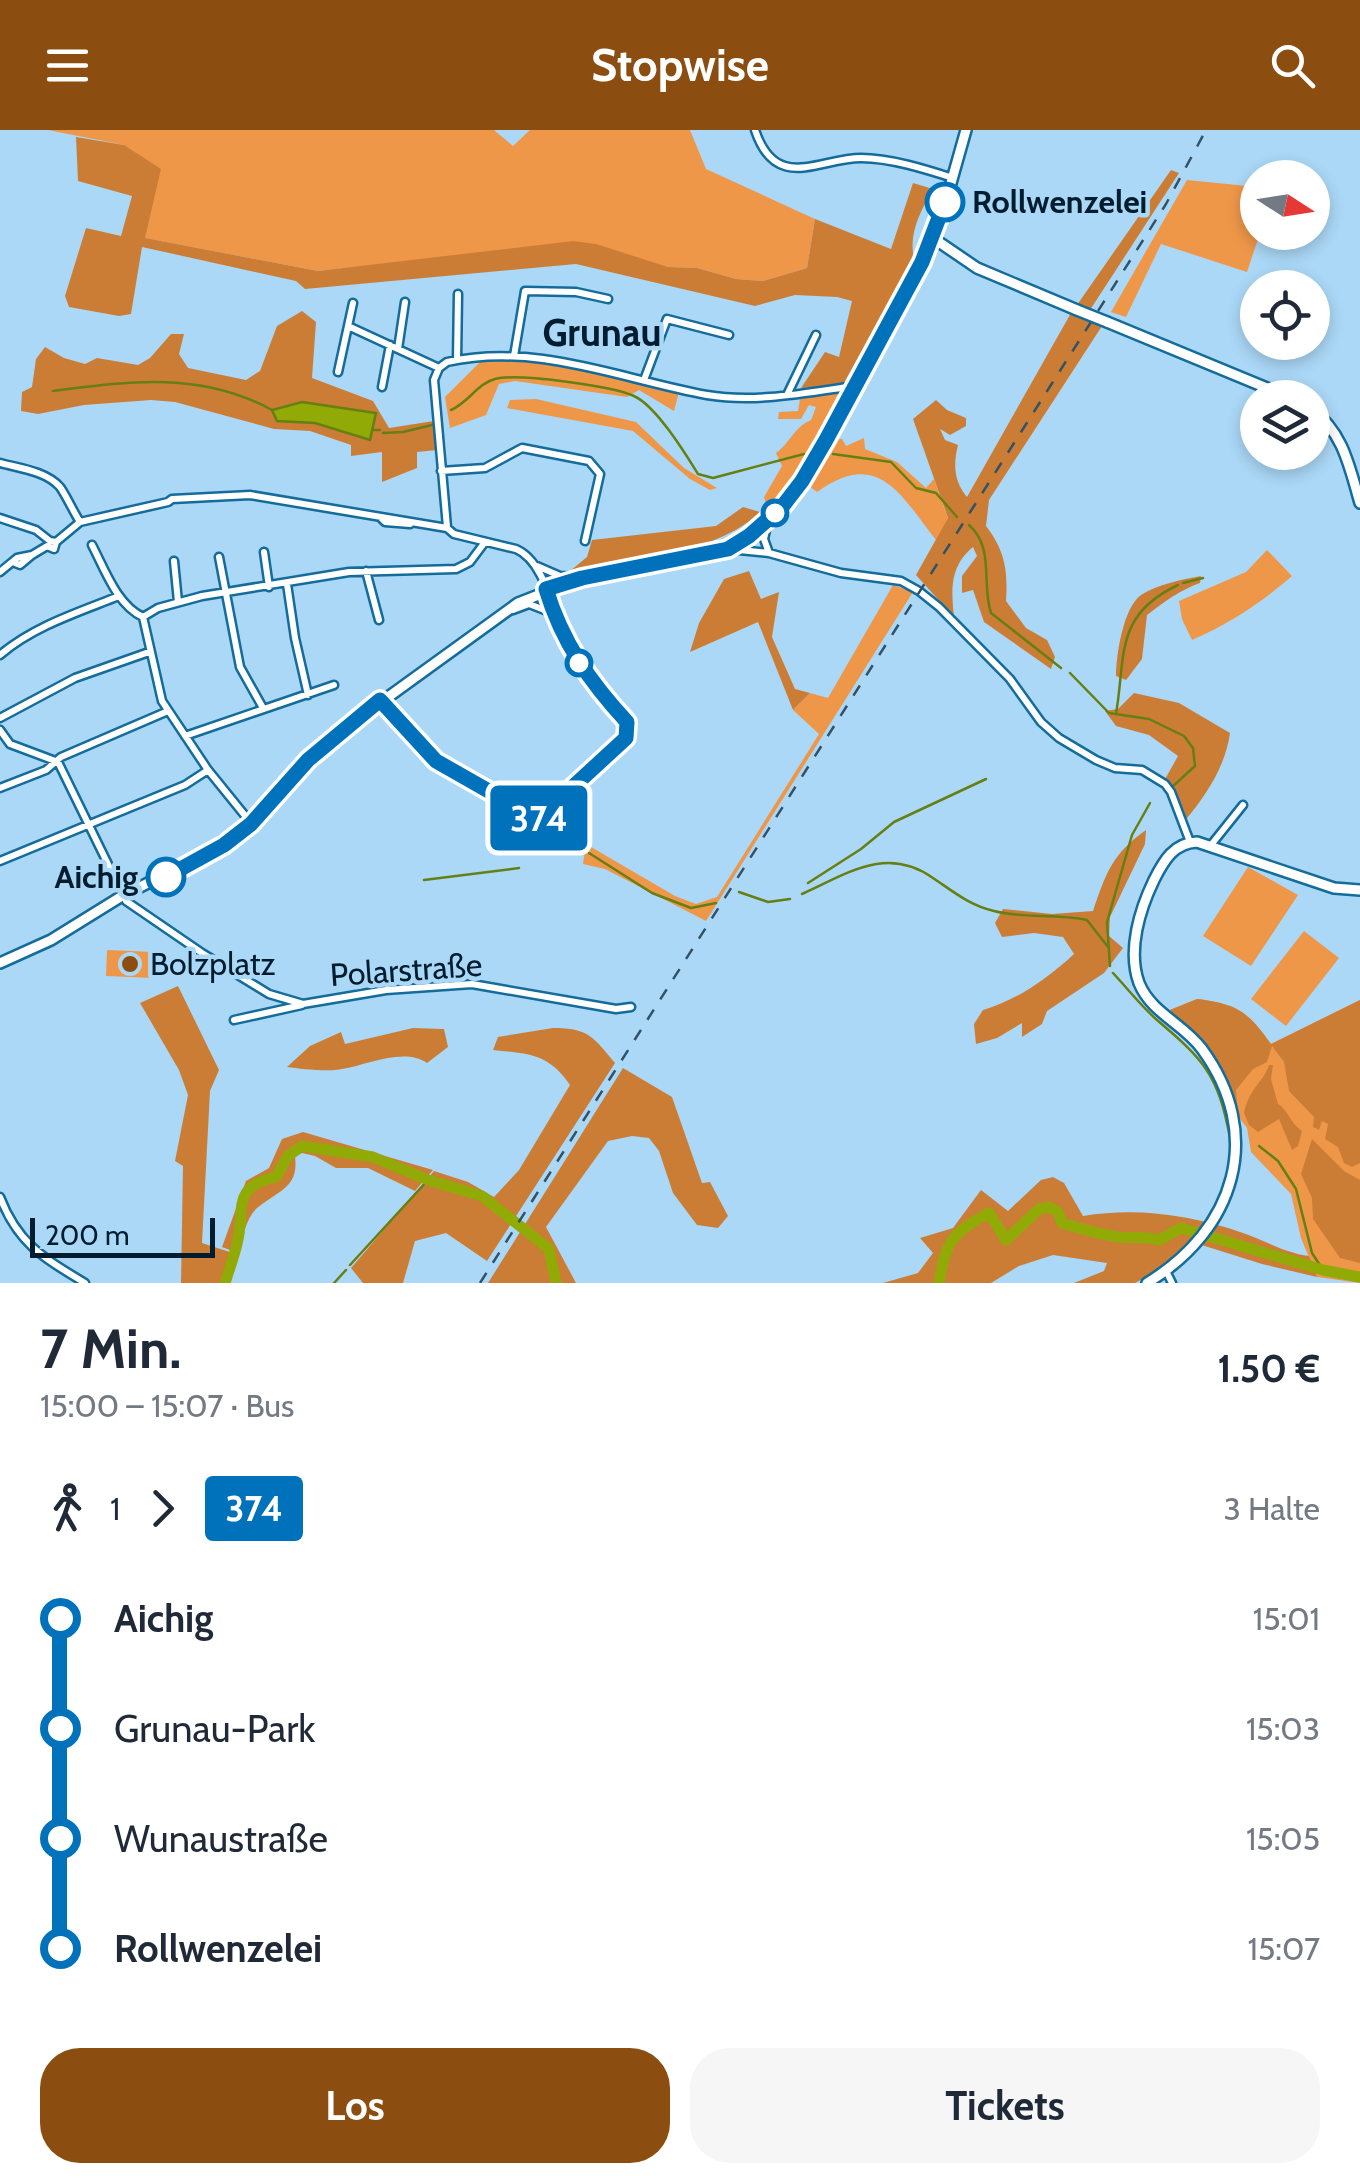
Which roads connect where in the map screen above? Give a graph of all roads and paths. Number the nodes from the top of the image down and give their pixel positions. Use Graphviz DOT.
graph roads {
  1 [pos="754,130"];
  2 [pos="966,130"];
  3 [pos="953,178"];
  4 [pos="932,238"];
  5 [pos="458,294"];
  6 [pos="608,299"];
  7 [pos="353,302"];
  8 [pos="405,302"];
  9 [pos="348,326"];
  10 [pos="729,335"];
  11 [pos="816,335"];
  12 [pos="394,347"];
  13 [pos="514,356"];
  14 [pos="457,360"];
  15 [pos="439,368"];
  16 [pos="338,372"];
  17 [pos="644,380"];
  18 [pos="1247,380"];
  19 [pos="854,386"];
  20 [pos="382,387"];
  21 [pos="786,396"];
  22 [pos="1330,425"];
  23 [pos="0,463"];
  24 [pos="441,472"];
  25 [pos="1360,504"];
  26 [pos="0,518"];
  27 [pos="768,520"];
  28 [pos="80,522"];
  29 [pos="447,528"];
  30 [pos="585,541"];
  31 [pos="485,542"];
  32 [pos="51,543"];
  33 [pos="92,545"];
  34 [pos="728,549"];
  35 [pos="264,552"];
  36 [pos="769,553"];
  37 [pos="219,556"];
  38 [pos="174,562"];
  39 [pos="536,566"];
  40 [pos="366,571"];
  41 [pos="0,572"];
  42 [pos="582,578"];
  43 [pos="288,584"];
  44 [pos="269,586"];
  45 [pos="546,589"];
  46 [pos="223,593"];
  47 [pos="119,596"];
  48 [pos="178,602"];
  49 [pos="499,614"];
  50 [pos="553,614"];
  51 [pos="143,617"];
  52 [pos="379,620"];
  53 [pos="149,652"];
  54 [pos="0,655"];
  55 [pos="334,685"];
  56 [pos="308,694"];
  57 [pos="380,700"];
  58 [pos="264,708"];
  59 [pos="168,711"];
  60 [pos="0,718"];
  61 [pos="0,730"];
  62 [pos="185,736"];
  63 [pos="58,762"];
  64 [pos="208,770"];
  65 [pos="0,788"];
  66 [pos="1243,806"];
  67 [pos="251,824"];
  68 [pos="89,825"];
  69 [pos="1190,842"];
  70 [pos="1211,845"];
  71 [pos="0,861"];
  72 [pos="1360,890"];
  73 [pos="122,896"];
  74 [pos="0,963"];
  75 [pos="303,1004"];
  76 [pos="631,1007"];
  77 [pos="234,1020"];
  78 [pos="0,1197"];
  79 [pos="1166,1271"];
  80 [pos="1151,1282"];
  81 [pos="84,1283"];
  82 [pos="1172,1283"];
  1 -- 3 [label="street"];
  2 -- 3 [label="main road"];
  3 -- 4 [label="main road"];
  4 -- 18 [label="main road, bridge"];
  4 -- 19 [label="main road"];
  5 -- 14 [label="street"];
  6 -- 13 [label="street"];
  7 -- 9 [label="street"];
  8 -- 12 [label="street"];
  9 -- 12 [label="street"];
  9 -- 16 [label="street"];
  10 -- 17 [label="street"];
  11 -- 21 [label="street"];
  12 -- 15 [label="street"];
  12 -- 20 [label="street"];
  13 -- 14 [label="street"];
  13 -- 17 [label="street"];
  14 -- 15 [label="street"];
  15 -- 24 [label="street"];
  17 -- 21 [label="street"];
  19 -- 21 [label="street"];
  19 -- 27 [label="main road"];
  22 -- 25 [label="main road"];
  23 -- 28 [label="street"];
  24 -- 29 [label="street"];
  24 -- 30 [label="street"];
  26 -- 32 [label="street"];
  27 -- 34 [label="main road"];
  27 -- 36 [label="street"];
  28 -- 29 [label="street"];
  28 -- 32 [label="street"];
  29 -- 31 [label="street"];
  31 -- 39 [label="street"];
  31 -- 40 [label="street"];
  32 -- 41 [label="street"];
  33 -- 47 [label="street"];
  34 -- 36 [label="street"];
  34 -- 42 [label="main road"];
  35 -- 44 [label="street"];
  36 -- 69 [label="street"];
  37 -- 46 [label="street"];
  38 -- 48 [label="street"];
  39 -- 42 [label="street"];
  39 -- 45 [label="street"];
  40 -- 43 [label="street"];
  40 -- 52 [label="street"];
  42 -- 45 [label="main road"];
  43 -- 44 [label="street"];
  43 -- 56 [label="street"];
  44 -- 46 [label="street"];
  45 -- 49 [label="main road"];
  45 -- 50 [label="street"];
  46 -- 48 [label="street"];
  46 -- 58 [label="street"];
  47 -- 51 [label="street"];
  47 -- 54 [label="street"];
  48 -- 51 [label="street"];
  49 -- 50 [label="street"];
  49 -- 57 [label="main road"];
  50 -- 57 [label="street"];
  51 -- 53 [label="street"];
  53 -- 59 [label="street"];
  53 -- 60 [label="street"];
  55 -- 56 [label="street"];
  56 -- 58 [label="street"];
  57 -- 67 [label="main road"];
  58 -- 62 [label="street"];
  59 -- 62 [label="street"];
  59 -- 63 [label="street"];
  61 -- 63 [label="street"];
  62 -- 64 [label="street"];
  63 -- 65 [label="street"];
  63 -- 68 [label="street"];
  64 -- 67 [label="street"];
  64 -- 68 [label="street"];
  66 -- 70 [label="street"];
  67 -- 73 [label="main road"];
  68 -- 71 [label="street"];
  68 -- 73 [label="street"];
  69 -- 70 [label="main road"];
  69 -- 79 [label="main road"];
  70 -- 72 [label="main road"];
  73 -- 74 [label="main road"];
  73 -- 75 [label="street, Polarstraße"];
  75 -- 76 [label="street, Polarstraße"];
  75 -- 77 [label="street, Polarstraße"];
  78 -- 81 [label="street"];
  79 -- 80 [label="main road"];
  79 -- 82 [label="street"];
}
